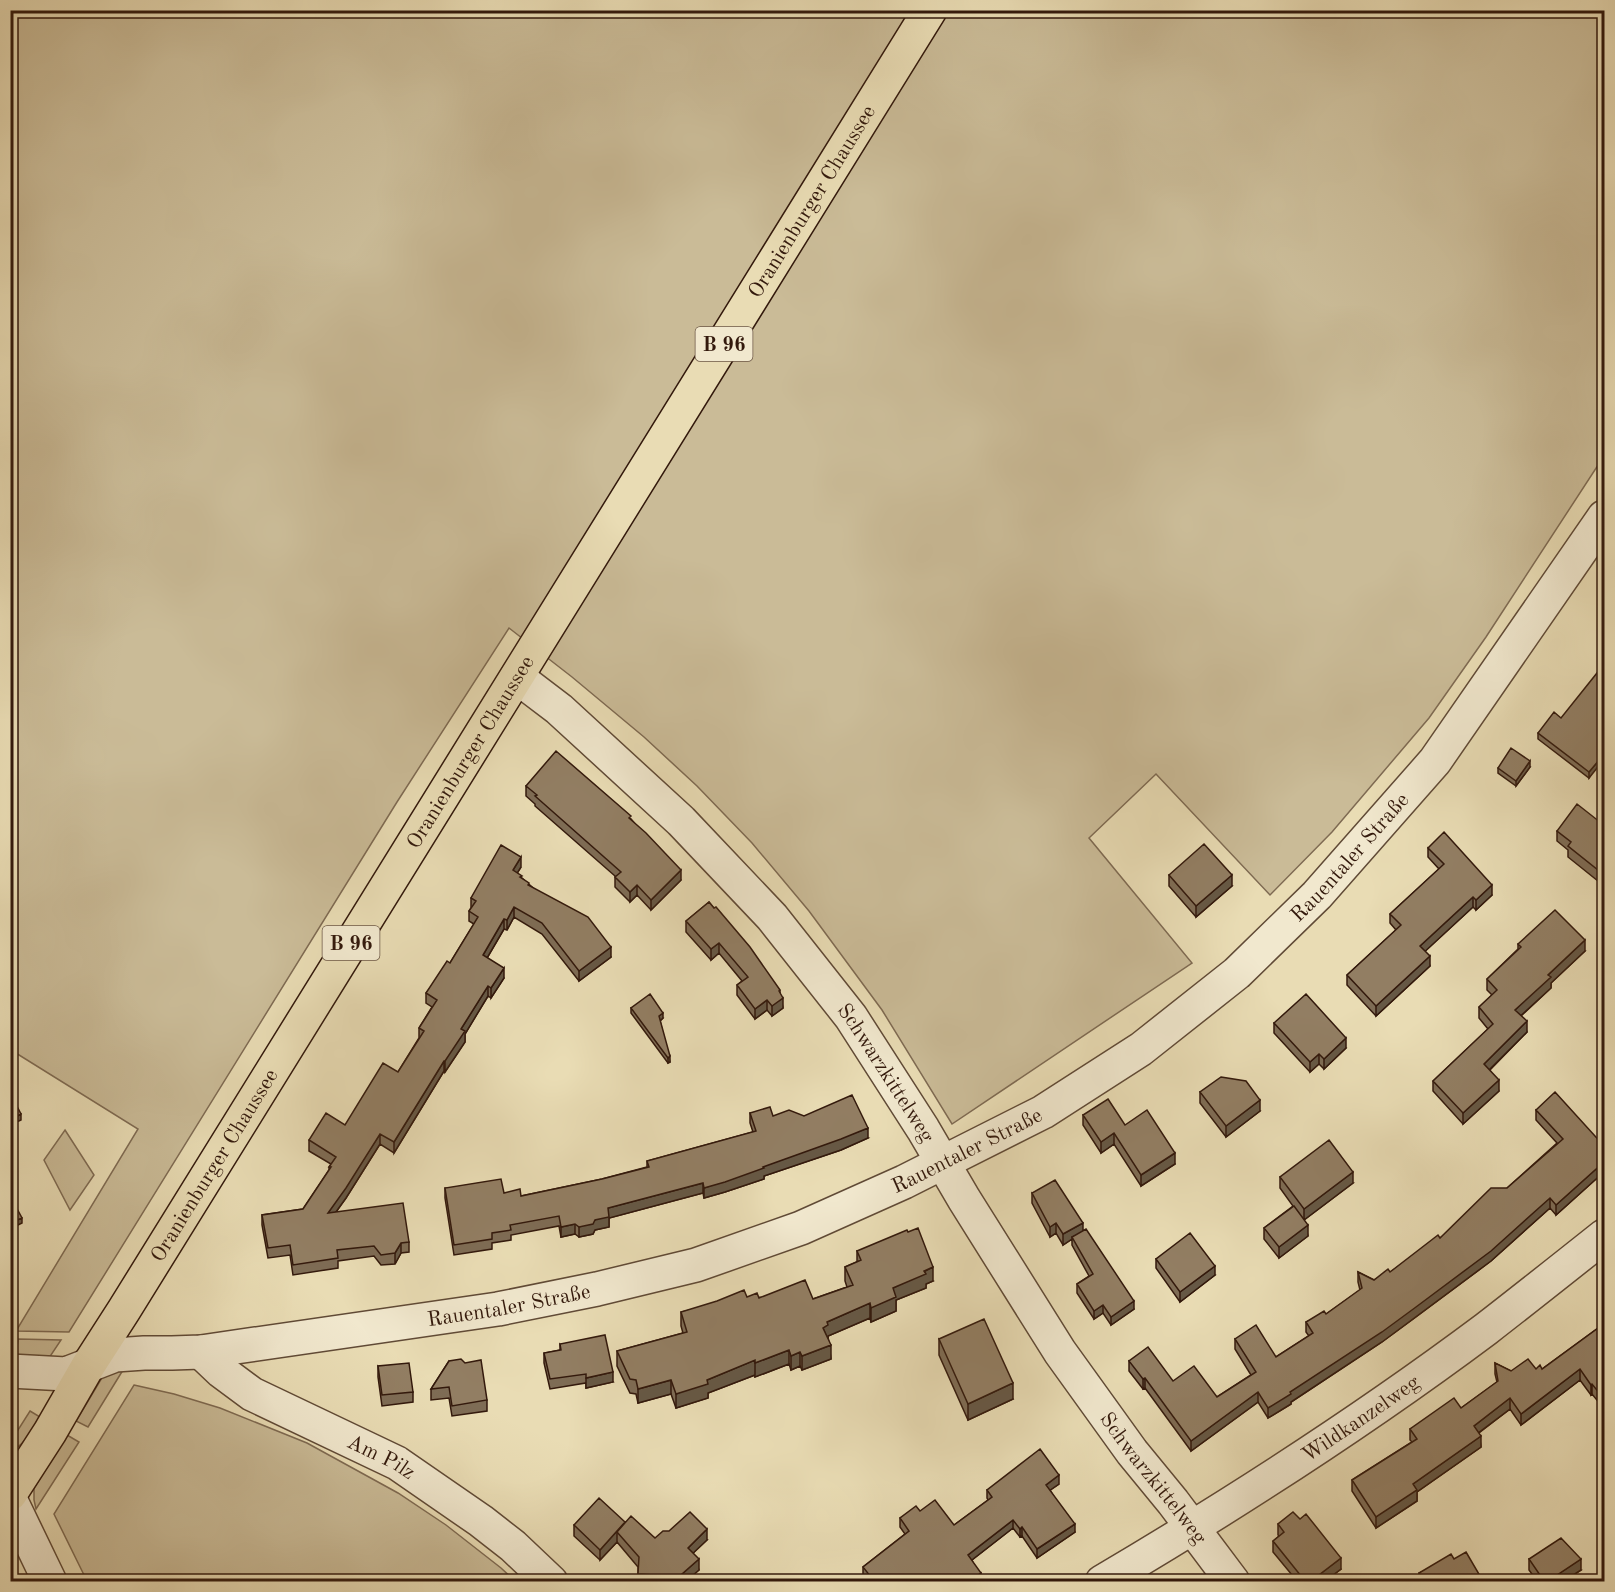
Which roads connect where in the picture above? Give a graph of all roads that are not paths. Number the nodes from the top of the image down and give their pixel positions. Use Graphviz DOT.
graph roads {
  1 [pos="930,10"];
  2 [pos="1605,517"];
  3 [pos="517,677"];
  4 [pos="943,1163"];
  5 [pos="1605,1236"];
  6 [pos="201,1352"];
  7 [pos="88,1366"];
  8 [pos="10,1371"];
  9 [pos="10,1494"];
  10 [pos="10,1499"];
  11 [pos="1192,1528"];
  12 [pos="50,1581"];
  13 [pos="551,1581"];
  14 [pos="1102,1581"];
  15 [pos="1233,1581"];
  1 -- 3 [label="main road, Oranienburger Chaussee / B 96"];
  2 -- 4 [label="street, Rauentaler Straße"];
  3 -- 4 [label="street, Schwarzkittelweg"];
  3 -- 7 [label="main road, Oranienburger Chaussee / B 96"];
  4 -- 6 [label="street, Rauentaler Straße"];
  4 -- 11 [label="street, Schwarzkittelweg"];
  5 -- 11 [label="street, Wildkanzelweg"];
  6 -- 7 [label="street, Rauentaler Straße"];
  6 -- 13 [label="street, Am Pilz"];
  7 -- 8 [label="street, Rauentaler Straße"];
  7 -- 9 [label="main road, Oranienburger Chaussee / B 96"];
  10 -- 12 [label="street"];
  11 -- 14 [label="street, Wildkanzelweg"];
  11 -- 15 [label="street, Schwarzkittelweg"];
}
